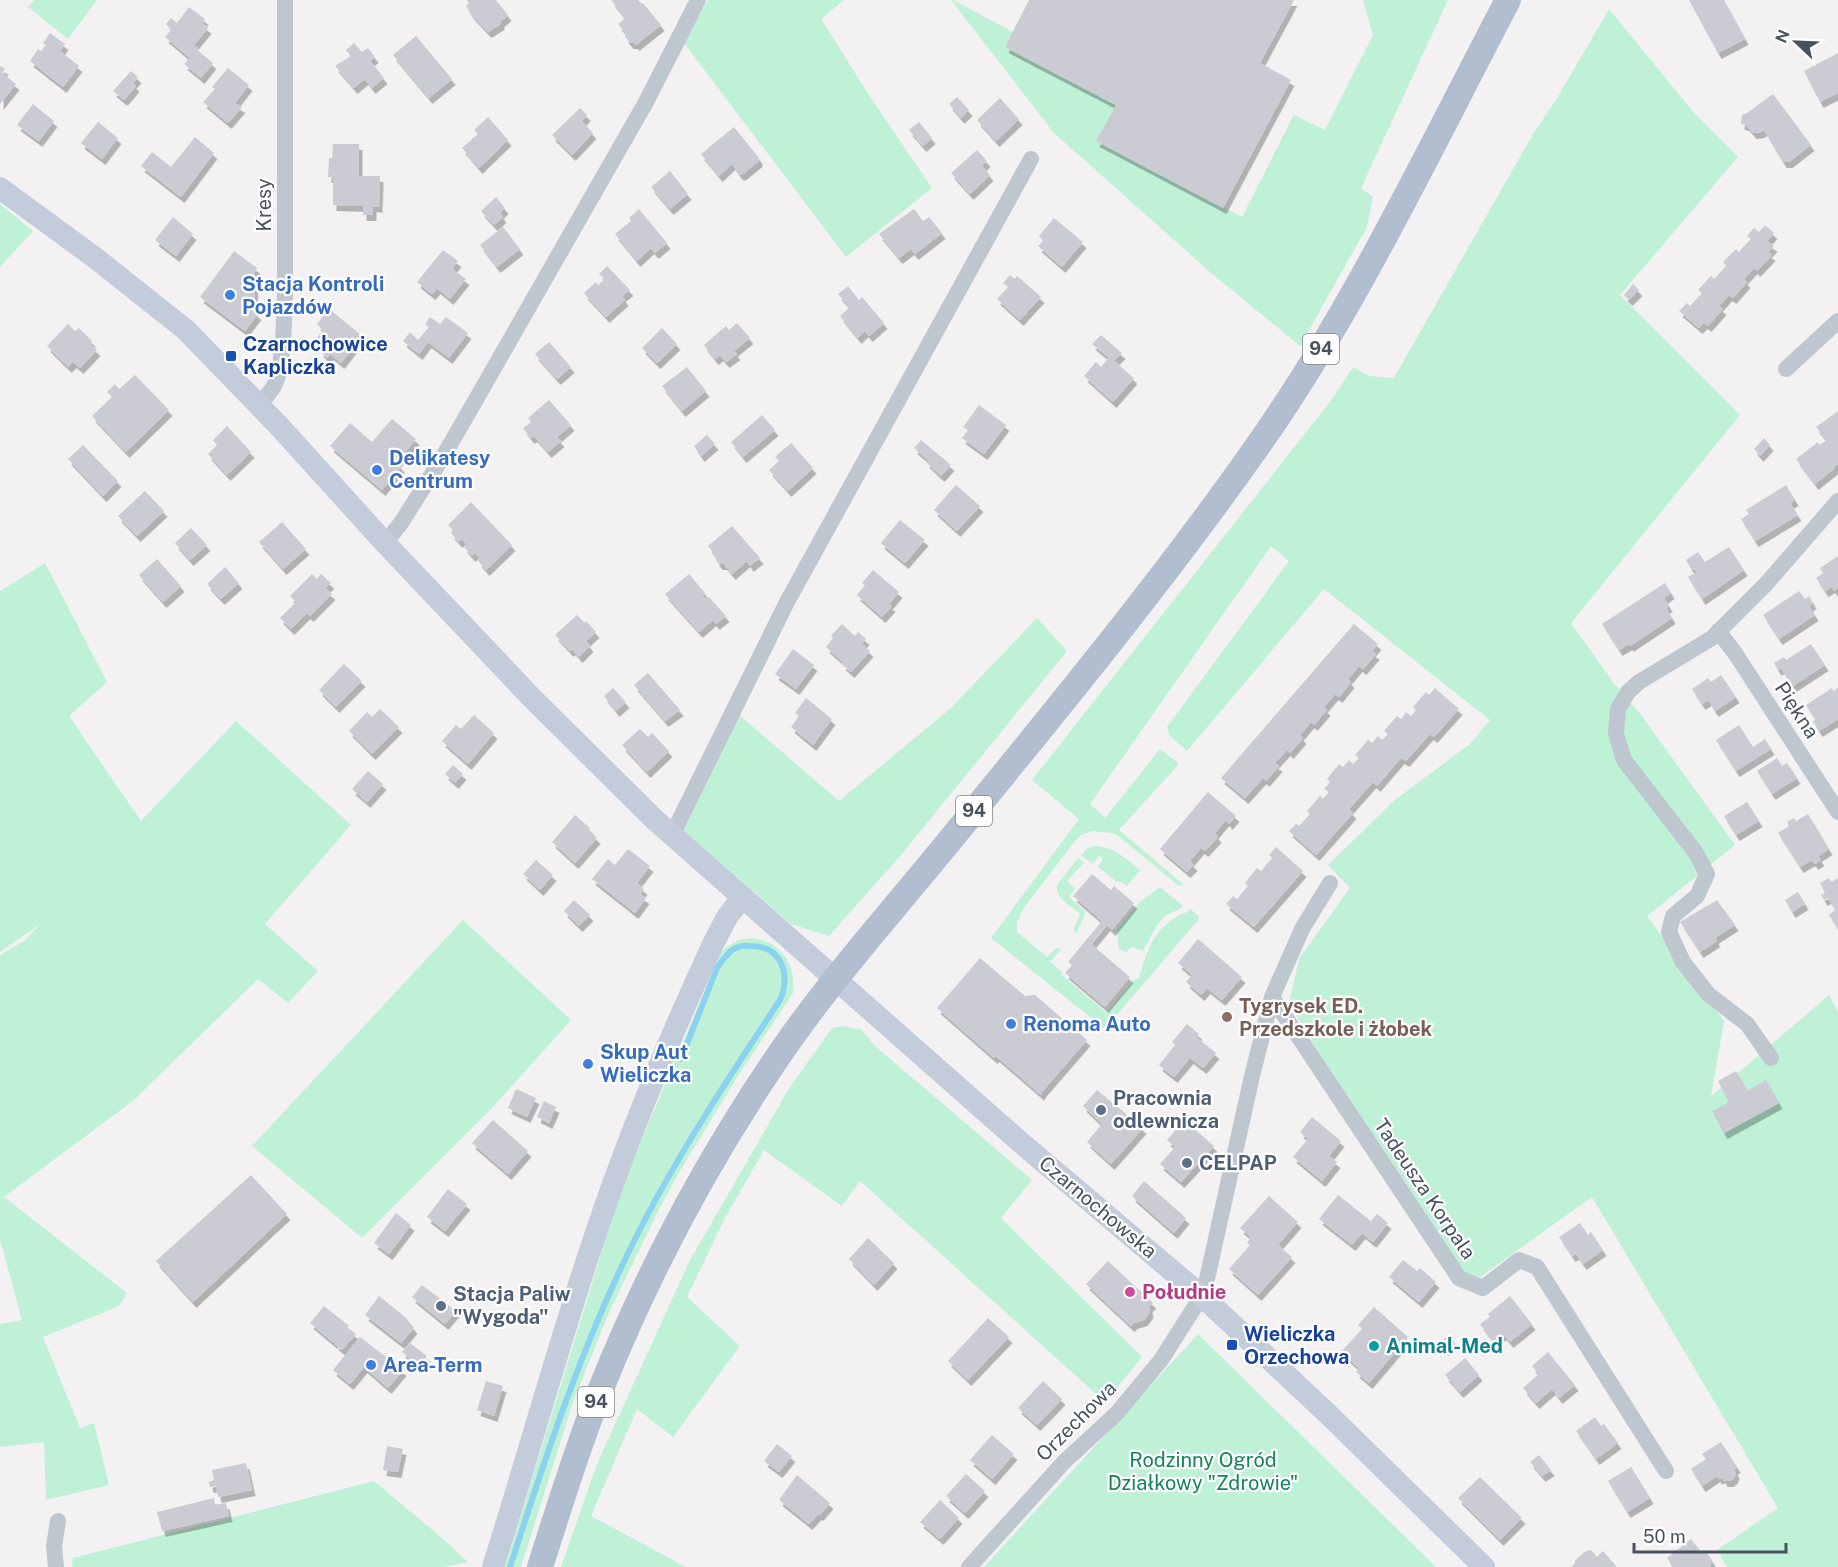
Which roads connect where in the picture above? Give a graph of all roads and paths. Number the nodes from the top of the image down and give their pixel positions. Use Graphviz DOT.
graph roads {
  1 [pos="285,0"];
  2 [pos="698,0"];
  3 [pos="1508,0"];
  4 [pos="1031,159"];
  5 [pos="0,188"];
  6 [pos="1838,321"];
  7 [pos="1786,369"];
  8 [pos="259,405"];
  9 [pos="1838,501"];
  10 [pos="385,543"];
  11 [pos="1718,631"];
  12 [pos="1838,811"];
  13 [pos="672,835"];
  14 [pos="1330,883"];
  15 [pos="742,898"];
  16 [pos="835,980"];
  17 [pos="1272,997"];
  18 [pos="1771,1058"];
  19 [pos="1203,1297"];
  20 [pos="1666,1471"];
  21 [pos="58,1521"];
  22 [pos="56,1567"];
  23 [pos="493,1567"];
  24 [pos="540,1567"];
  25 [pos="969,1567"];
  26 [pos="1484,1567"];
  1 -- 8 [label="street, Kresy"];
  2 -- 10 [label="street"];
  3 -- 16 [label="main road, 94"];
  4 -- 13 [label="street"];
  5 -- 8 [label="street, Czarnochowska"];
  6 -- 7 [label="street"];
  8 -- 10 [label="street, Czarnochowska"];
  9 -- 11 [label="street"];
  10 -- 13 [label="street, Czarnochowska"];
  11 -- 12 [label="street, Piękna"];
  11 -- 18 [label="street"];
  13 -- 15 [label="street, Czarnochowska"];
  14 -- 17 [label="street"];
  15 -- 16 [label="street, Czarnochowska"];
  15 -- 23 [label="street"];
  16 -- 19 [label="street, Czarnochowska"];
  16 -- 24 [label="main road, 94"];
  17 -- 19 [label="street"];
  17 -- 20 [label="street, Tadeusza Korpala"];
  19 -- 25 [label="street, Orzechowa"];
  19 -- 26 [label="street, Czarnochowska"];
  21 -- 22 [label="street"];
}
